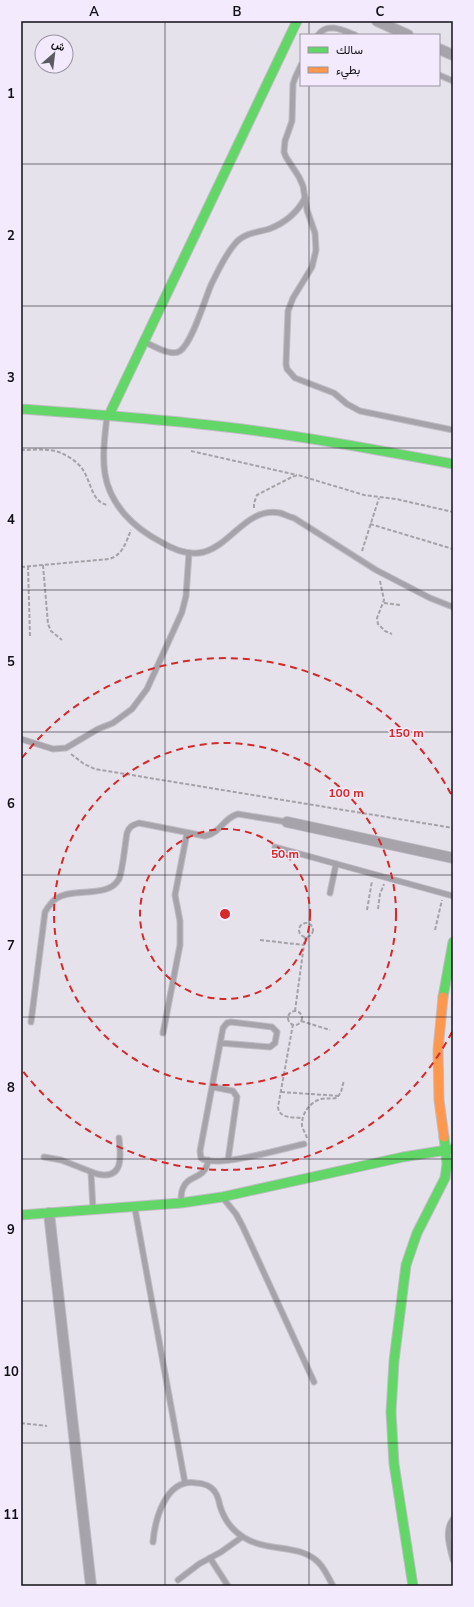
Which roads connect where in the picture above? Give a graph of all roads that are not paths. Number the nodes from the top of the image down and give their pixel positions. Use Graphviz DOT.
graph roads {
  1 [pos="297,21"];
  2 [pos="377,21"];
  3 [pos="319,34"];
  4 [pos="352,34"];
  5 [pos="406,34"];
  6 [pos="440,49"];
  7 [pos="453,55"];
  8 [pos="300,68"];
  9 [pos="440,75"];
  10 [pos="453,81"];
  11 [pos="305,198"];
  12 [pos="295,213"];
  13 [pos="309,215"];
  14 [pos="144,342"];
  15 [pos="21,409"];
  16 [pos="108,415"];
  17 [pos="453,430"];
  18 [pos="453,464"];
  19 [pos="189,553"];
  20 [pos="453,608"];
  21 [pos="21,739"];
  22 [pos="287,822"];
  23 [pos="187,833"];
  24 [pos="275,847"];
  25 [pos="453,858"];
  26 [pos="336,864"];
  27 [pos="330,893"];
  28 [pos="453,896"];
  29 [pos="453,942"];
  30 [pos="31,1022"];
  31 [pos="163,1033"];
  32 [pos="220,1043"];
  33 [pos="213,1087"];
  34 [pos="119,1138"];
  35 [pos="304,1144"];
  36 [pos="450,1150"];
  37 [pos="44,1157"];
  38 [pos="208,1160"];
  39 [pos="228,1160"];
  40 [pos="450,1166"];
  41 [pos="91,1173"];
  42 [pos="222,1197"];
  43 [pos="181,1203"];
  44 [pos="134,1207"];
  45 [pos="94,1210"];
  46 [pos="49,1213"];
  47 [pos="21,1215"];
  48 [pos="314,1382"];
  49 [pos="186,1483"];
  50 [pos="453,1519"];
  51 [pos="242,1537"];
  52 [pos="153,1542"];
  53 [pos="210,1558"];
  54 [pos="453,1560"];
  55 [pos="178,1580"];
  56 [pos="91,1586"];
  57 [pos="228,1586"];
  58 [pos="333,1586"];
  59 [pos="413,1586"];
  1 -- 14 [label="street"];
  2 -- 5 [label="street"];
  3 -- 4 [label="lane"];
  6 -- 7 [label="street"];
  8 -- 11 [label="lane"];
  9 -- 10 [label="lane"];
  11 -- 12 [label="lane"];
  11 -- 13 [label="lane"];
  12 -- 13 [label="lane"];
  12 -- 14 [label="lane"];
  13 -- 17 [label="lane"];
  14 -- 16 [label="street"];
  15 -- 16 [label="street"];
  16 -- 18 [label="street"];
  16 -- 19 [label="lane"];
  19 -- 20 [label="lane"];
  19 -- 21 [label="lane"];
  22 -- 23 [label="lane"];
  22 -- 25 [label="street"];
  23 -- 30 [label="lane"];
  23 -- 31 [label="lane"];
  24 -- 26 [label="lane"];
  26 -- 27 [label="lane"];
  26 -- 28 [label="lane"];
  29 -- 36 [label="street"];
  32 -- 32 [label="lane"];
  32 -- 33 [label="lane"];
  33 -- 38 [label="lane"];
  33 -- 39 [label="lane"];
  34 -- 41 [label="lane"];
  35 -- 39 [label="lane"];
  36 -- 40 [label="street"];
  36 -- 42 [label="street"];
  37 -- 41 [label="lane"];
  38 -- 39 [label="lane"];
  38 -- 43 [label="lane"];
  40 -- 59 [label="street"];
  41 -- 45 [label="lane"];
  42 -- 43 [label="street"];
  42 -- 48 [label="lane"];
  43 -- 44 [label="street"];
  44 -- 45 [label="street"];
  44 -- 49 [label="lane"];
  45 -- 46 [label="street"];
  46 -- 47 [label="street"];
  46 -- 56 [label="street"];
  49 -- 51 [label="lane"];
  49 -- 52 [label="lane"];
  50 -- 54 [label="lane"];
  51 -- 53 [label="lane"];
  51 -- 58 [label="lane"];
  53 -- 55 [label="lane"];
  53 -- 57 [label="lane"];
}
